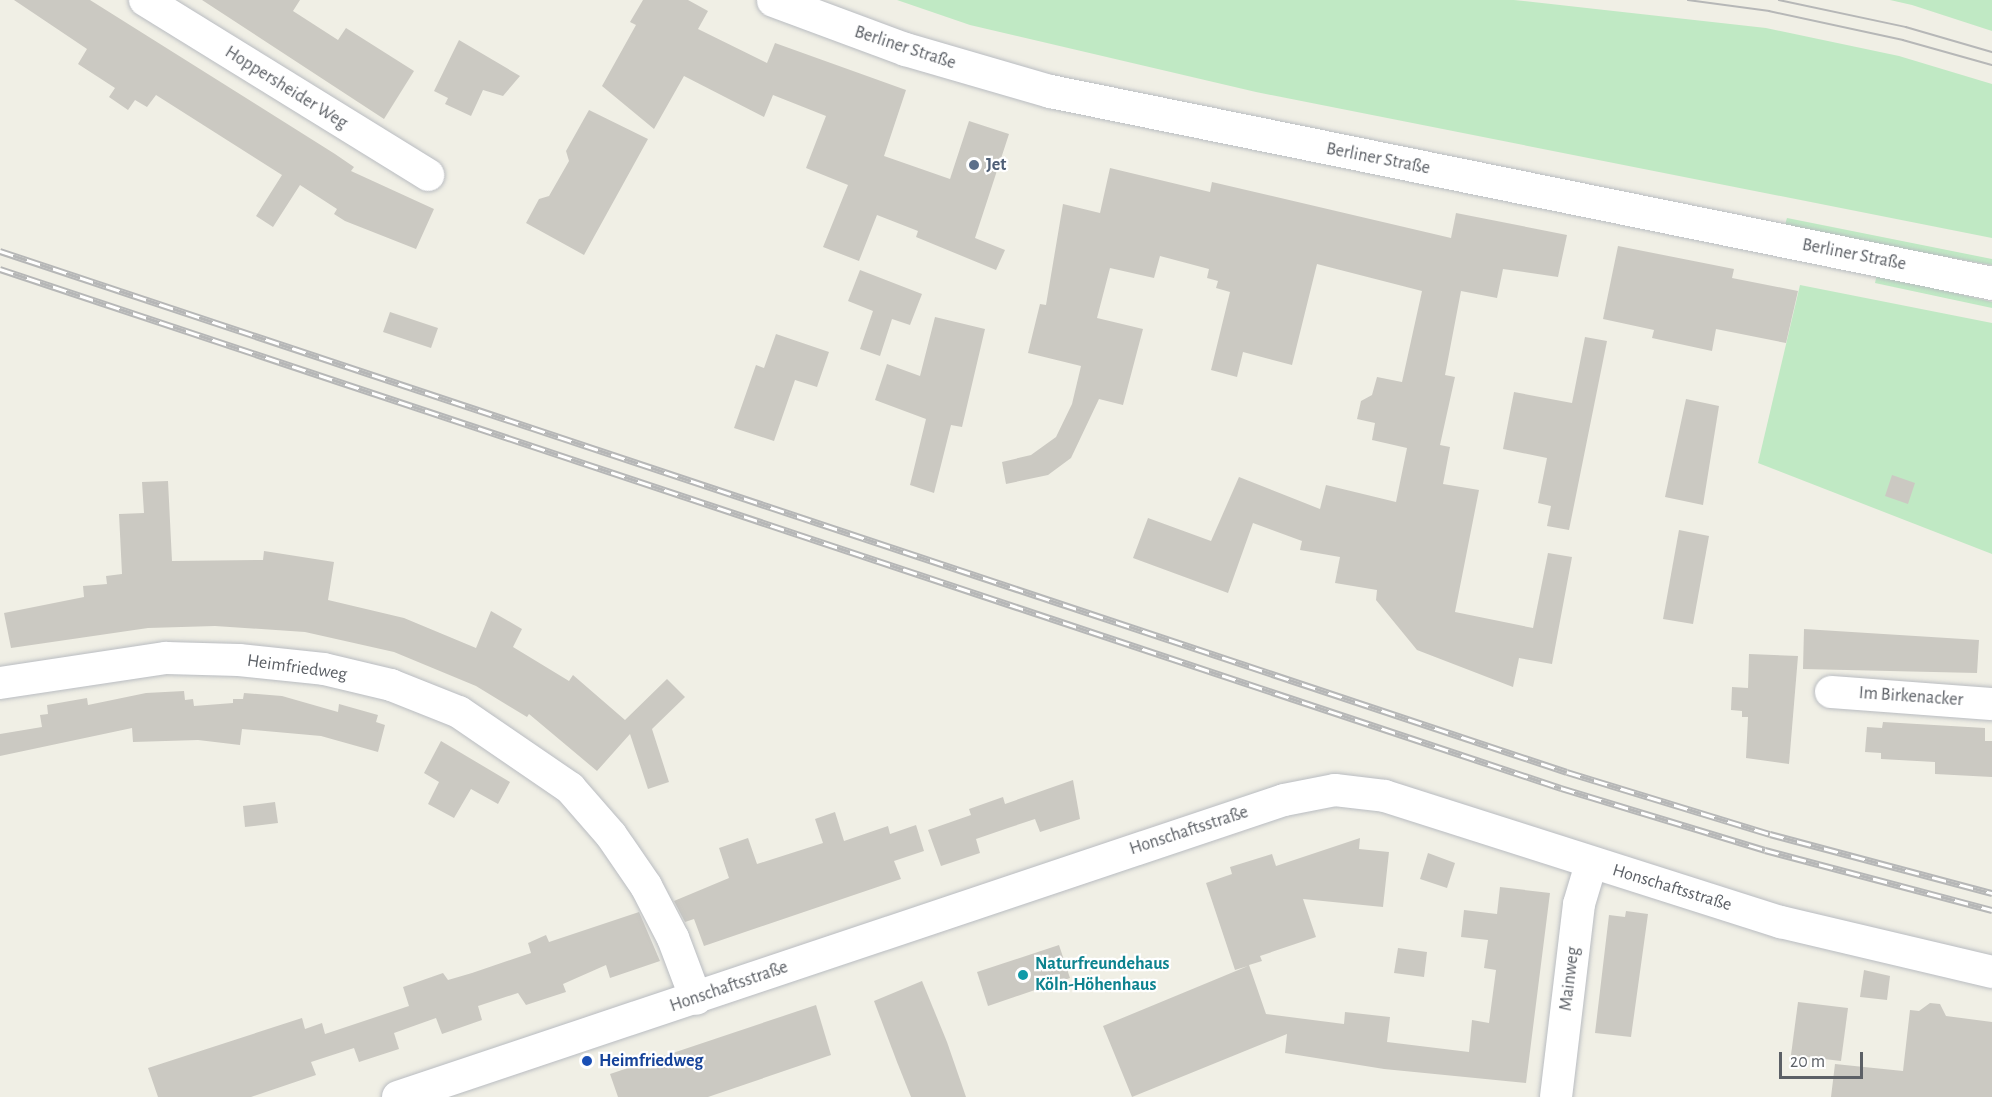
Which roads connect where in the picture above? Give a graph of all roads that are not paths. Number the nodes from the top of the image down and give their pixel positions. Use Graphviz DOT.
graph roads {
  1 [pos="145,0"];
  2 [pos="773,0"];
  3 [pos="428,175"];
  4 [pos="1992,283"];
  5 [pos="0,683"];
  6 [pos="1831,692"];
  7 [pos="1992,704"];
  8 [pos="1591,864"];
  9 [pos="1992,972"];
  10 [pos="696,999"];
  11 [pos="402,1096"];
  12 [pos="1556,1097"];
  1 -- 3 [label="street, Hoppersheider Weg"];
  2 -- 4 [label="main road, Berliner Straße"];
  5 -- 10 [label="street, Heimfriedweg"];
  6 -- 7 [label="street, Im Birkenacker"];
  8 -- 9 [label="street, Honschaftsstraße"];
  8 -- 10 [label="street, Honschaftsstraße"];
  8 -- 12 [label="street, Mainweg"];
  10 -- 11 [label="street, Honschaftsstraße"];
}
